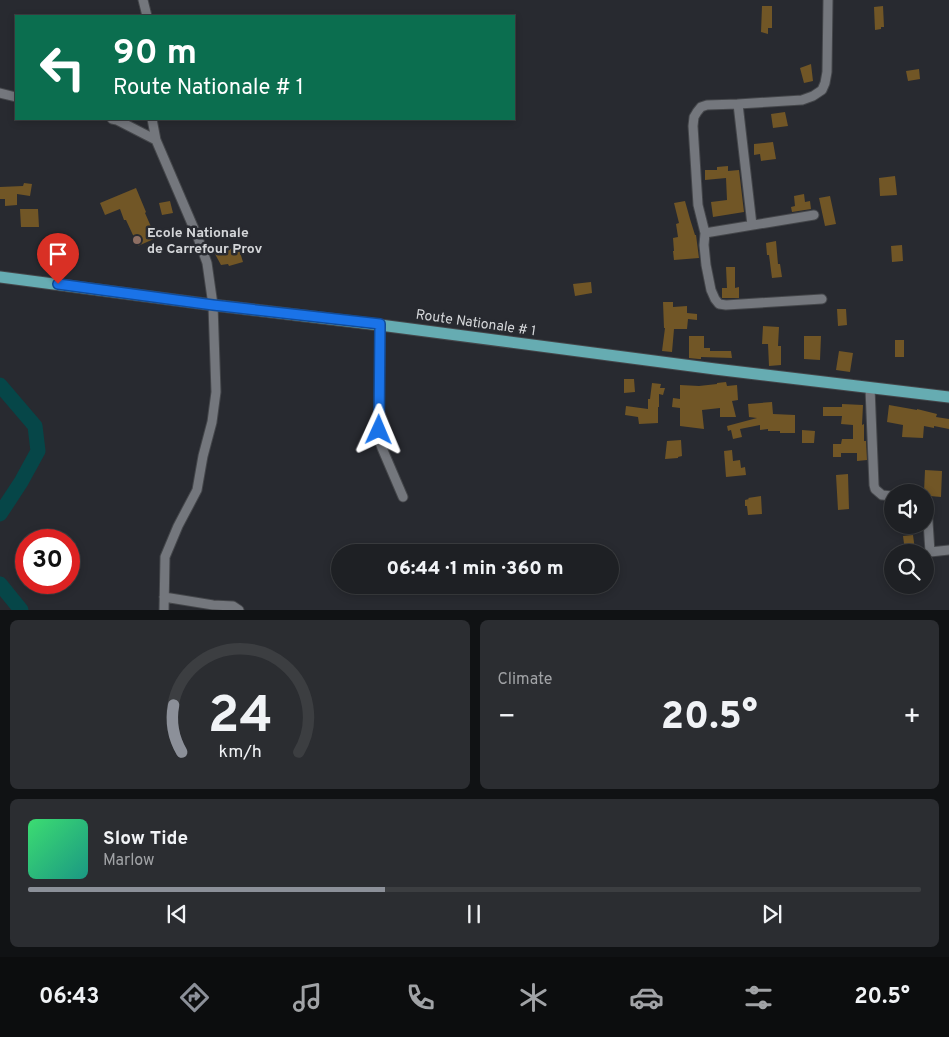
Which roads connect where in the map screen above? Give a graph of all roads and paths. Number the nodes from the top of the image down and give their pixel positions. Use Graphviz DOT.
graph roads {
  1 [pos="143,0"];
  2 [pos="828,0"];
  3 [pos="147,15"];
  4 [pos="0,93"];
  5 [pos="15,97"];
  6 [pos="738,104"];
  7 [pos="117,120"];
  8 [pos="152,120"];
  9 [pos="156,140"];
  10 [pos="814,215"];
  11 [pos="752,225"];
  12 [pos="705,233"];
  13 [pos="0,277"];
  14 [pos="822,299"];
  15 [pos="213,305"];
  16 [pos="380,324"];
  17 [pos="870,388"];
  18 [pos="949,397"];
  19 [pos="884,495"];
  20 [pos="403,498"];
  21 [pos="949,550"];
  22 [pos="934,552"];
  23 [pos="164,597"];
  24 [pos="164,610"];
  25 [pos="239,610"];
  1 -- 3 [label="street"];
  2 -- 6 [label="street"];
  4 -- 5 [label="street"];
  6 -- 11 [label="street"];
  6 -- 12 [label="street"];
  7 -- 9 [label="street"];
  8 -- 9 [label="street"];
  9 -- 15 [label="street"];
  10 -- 11 [label="street"];
  11 -- 12 [label="street"];
  12 -- 14 [label="street"];
  13 -- 15 [label="main road, Route Nationale # 1"];
  15 -- 16 [label="main road, Route Nationale # 1"];
  15 -- 23 [label="street"];
  16 -- 17 [label="main road, Route Nationale # 1"];
  16 -- 20 [label="street"];
  17 -- 18 [label="main road, Route Nationale # 1"];
  17 -- 19 [label="street"];
  21 -- 22 [label="street"];
  23 -- 24 [label="street"];
  23 -- 25 [label="street"];
}
